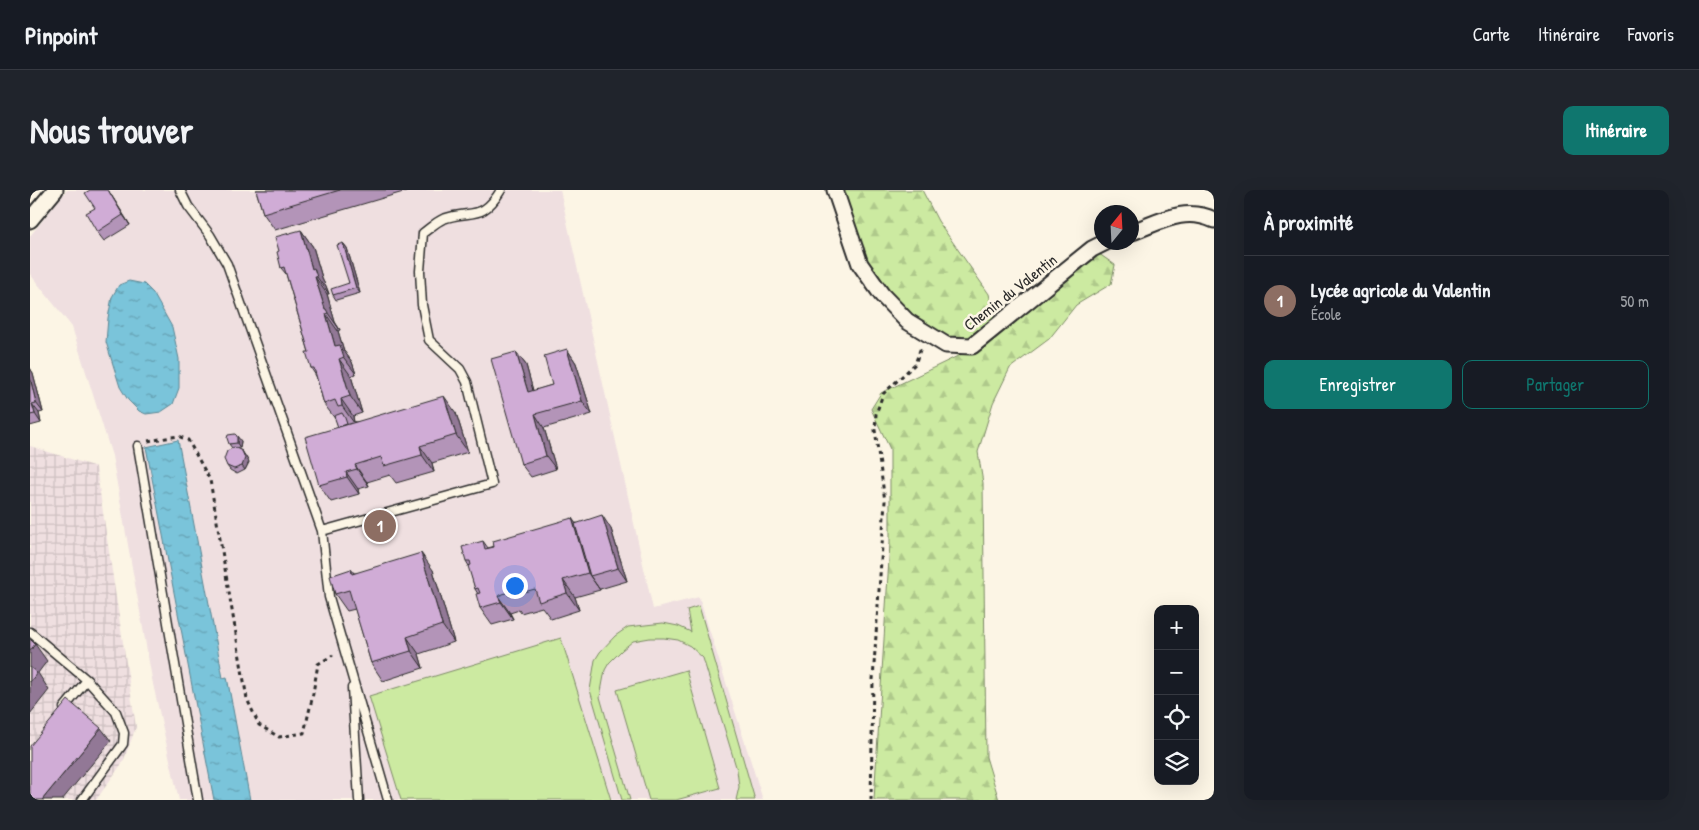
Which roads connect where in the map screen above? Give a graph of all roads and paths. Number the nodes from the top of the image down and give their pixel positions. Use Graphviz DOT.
graph roads {
  1 [pos="55,190"];
  2 [pos="180,190"];
  3 [pos="501,190"];
  4 [pos="835,190"];
  5 [pos="30,220"];
  6 [pos="1214,220"];
  7 [pos="1139,229"];
  8 [pos="1094,248"];
  9 [pos="926,333"];
  10 [pos="138,446"];
  11 [pos="322,531"];
  12 [pos="30,632"];
  13 [pos="344,648"];
  14 [pos="351,674"];
  15 [pos="87,680"];
  16 [pos="59,715"];
  17 [pos="82,800"];
  18 [pos="198,800"];
  19 [pos="359,800"];
  20 [pos="388,800"];
  21 [pos="870,800"];
  1 -- 5 [label="street"];
  2 -- 11 [label="lane"];
  3 -- 11 [label="lane"];
  4 -- 9 [label="street, Chemin du Valentin"];
  6 -- 7 [label="street"];
  8 -- 9 [label="street, Chemin du Valentin"];
  9 -- 21 [label="path"];
  10 -- 13 [label="path"];
  10 -- 18 [label="lane"];
  11 -- 13 [label="lane"];
  12 -- 15 [label="lane"];
  13 -- 14 [label="lane"];
  14 -- 19 [label="lane"];
  14 -- 20 [label="lane"];
  15 -- 16 [label="lane"];
  15 -- 17 [label="lane"];
}
